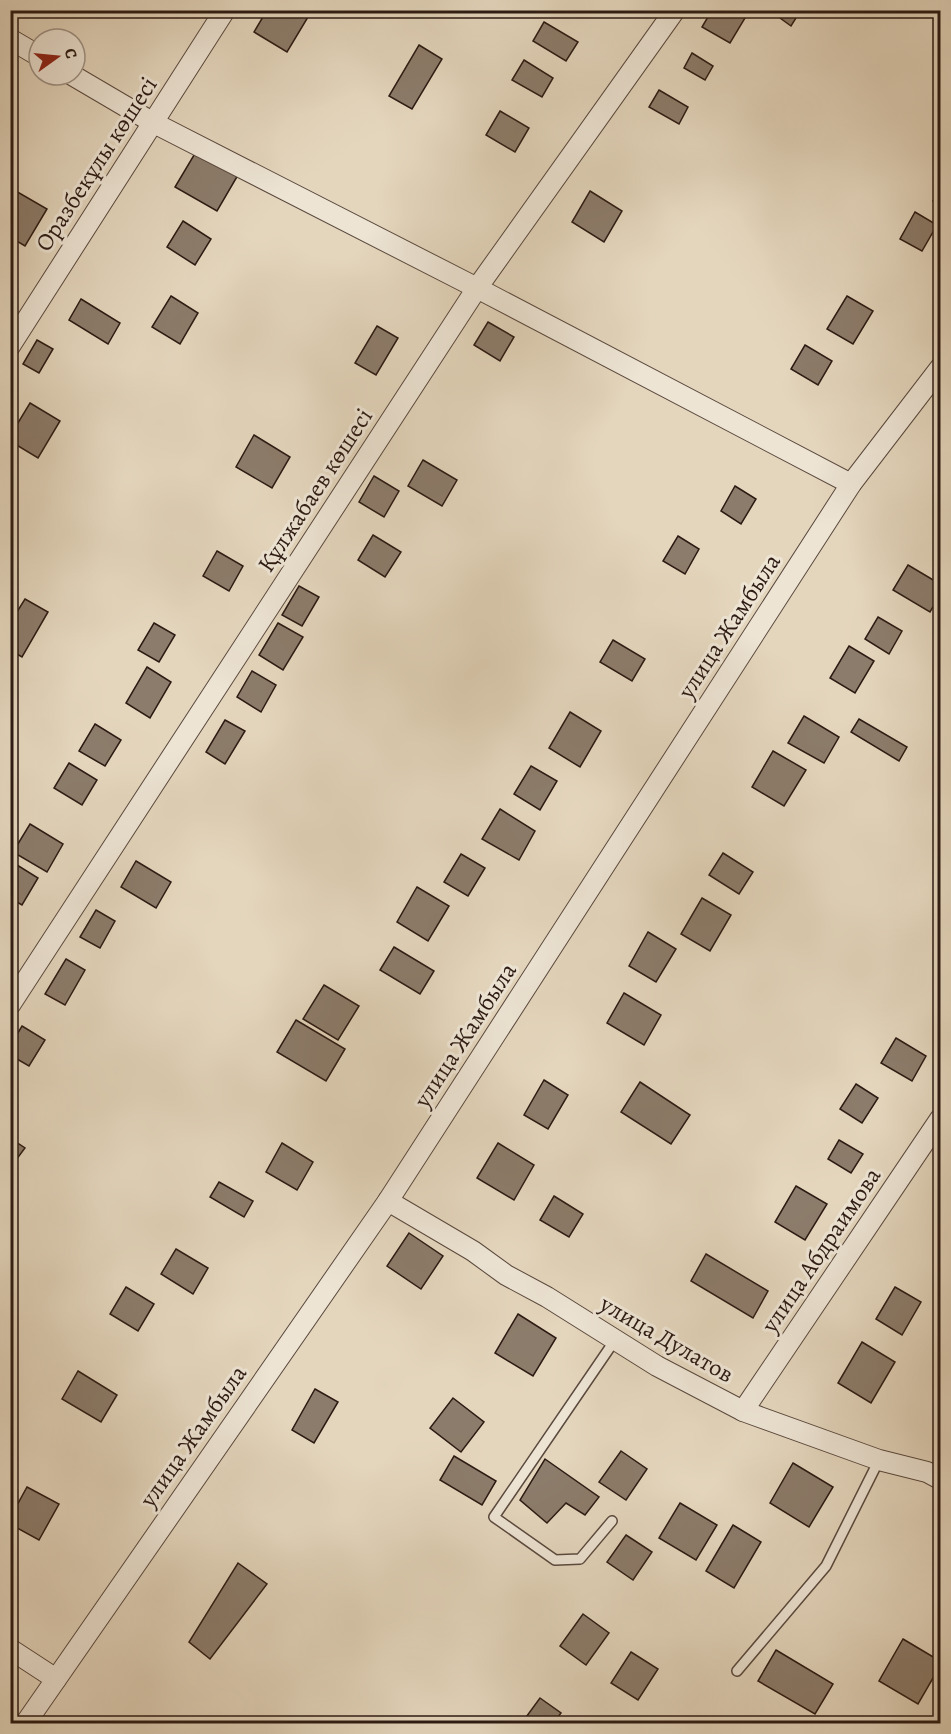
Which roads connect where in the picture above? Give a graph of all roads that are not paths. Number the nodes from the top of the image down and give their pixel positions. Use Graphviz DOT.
graph roads {
  1 [pos="225,10"];
  2 [pos="675,10"];
  3 [pos="10,39"];
  4 [pos="27,49"];
  5 [pos="87,84"];
  6 [pos="153,122"];
  7 [pos="477,288"];
  8 [pos="10,346"];
  9 [pos="940,368"];
  10 [pos="851,484"];
  11 [pos="10,1005"];
  12 [pos="940,1119"];
  13 [pos="388,1201"];
  14 [pos="615,1340"];
  15 [pos="743,1411"];
  16 [pos="879,1460"];
  17 [pos="940,1479"];
  18 [pos="612,1521"];
  19 [pos="10,1649"];
  20 [pos="737,1671"];
  21 [pos="56,1678"];
  22 [pos="25,1724"];
  1 -- 6 [label="street, Оразбекұлы көшесі"];
  2 -- 7 [label="street, Құлжабаев көшесі"];
  3 -- 4 [label="street"];
  5 -- 6 [label="street"];
  6 -- 7 [label="street"];
  6 -- 8 [label="street, Оразбекұлы көшесі"];
  7 -- 10 [label="street"];
  7 -- 11 [label="street, Құлжабаев көшесі"];
  9 -- 10 [label="street, улица Жамбыла"];
  10 -- 13 [label="street, улица Жамбыла"];
  12 -- 15 [label="street, улица Абдраимова"];
  13 -- 14 [label="street, улица Дулатов"];
  13 -- 21 [label="street, улица Жамбыла"];
  14 -- 15 [label="street, улица Дулатов"];
  14 -- 18 [label="lane"];
  15 -- 16 [label="street, улица Дулатов"];
  16 -- 17 [label="street, улица Дулатов"];
  16 -- 20 [label="lane"];
  19 -- 21 [label="street"];
  21 -- 22 [label="street, улица Жамбыла"];
}
